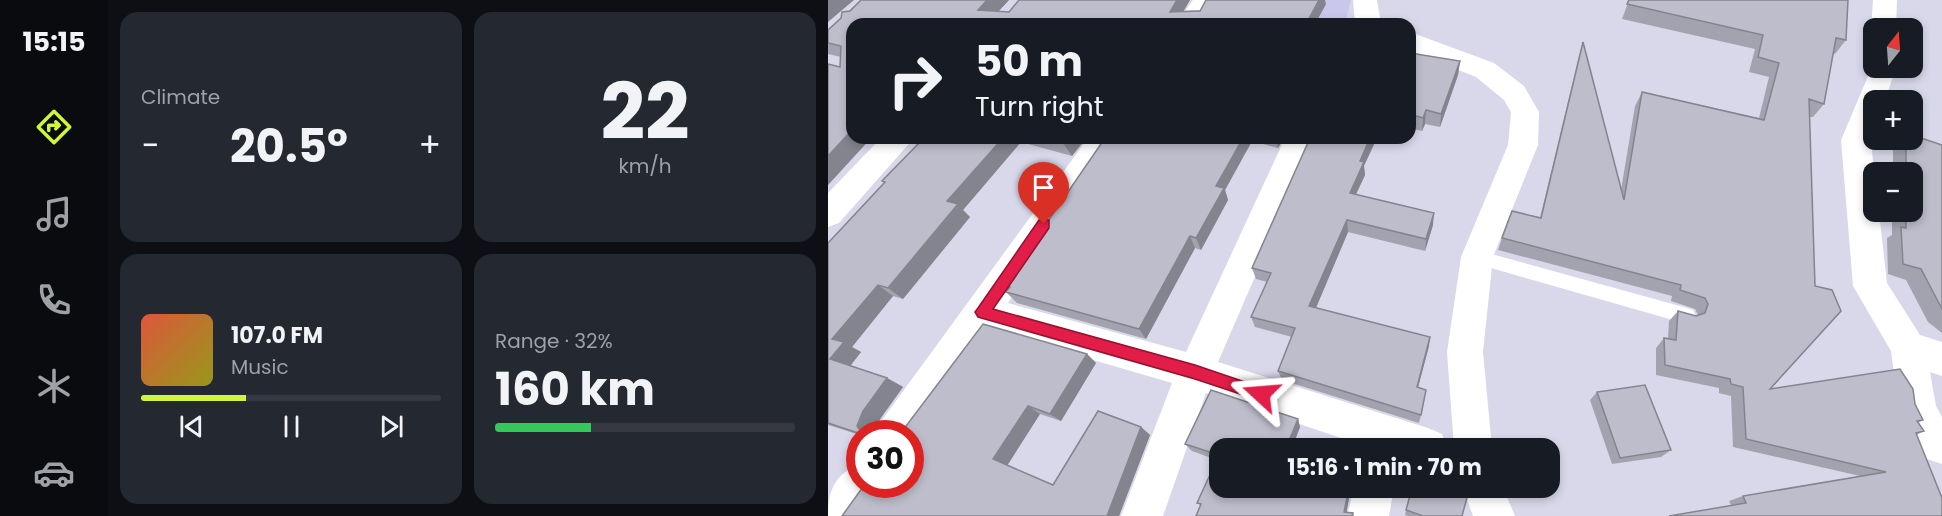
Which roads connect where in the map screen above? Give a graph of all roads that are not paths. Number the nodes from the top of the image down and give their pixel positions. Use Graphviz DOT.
graph roads {
  1 [pos="1206,0"];
  2 [pos="1365,0"];
  3 [pos="1885,0"];
  4 [pos="1193,18"];
  5 [pos="1367,18"];
  6 [pos="1884,18"];
  7 [pos="1416,43"];
  8 [pos="1879,78"];
  9 [pos="893,144"];
  10 [pos="1100,144"];
  11 [pos="1297,144"];
  12 [pos="828,214"];
  13 [pos="1477,257"];
  14 [pos="983,312"];
  15 [pos="1687,316"];
  16 [pos="1908,347"];
  17 [pos="1942,359"];
  18 [pos="1195,372"];
  19 [pos="906,420"];
  20 [pos="1376,438"];
  21 [pos="1472,438"];
  22 [pos="1942,444"];
  23 [pos="850,498"];
  24 [pos="1372,498"];
  25 [pos="1487,498"];
  26 [pos="838,516"];
  27 [pos="1142,516"];
  28 [pos="1368,516"];
  29 [pos="1494,516"];
  1 -- 4 [label="street"];
  2 -- 5 [label="street"];
  3 -- 6 [label="street"];
  7 -- 13 [label="street"];
  8 -- 16 [label="street"];
  9 -- 12 [label="street"];
  10 -- 14 [label="street"];
  11 -- 18 [label="street"];
  13 -- 15 [label="lane"];
  13 -- 21 [label="street"];
  14 -- 18 [label="street"];
  14 -- 19 [label="street"];
  16 -- 17 [label="street"];
  16 -- 22 [label="street"];
  18 -- 20 [label="street"];
  18 -- 27 [label="street"];
  23 -- 26 [label="street"];
  24 -- 28 [label="street"];
  25 -- 29 [label="street"];
}
